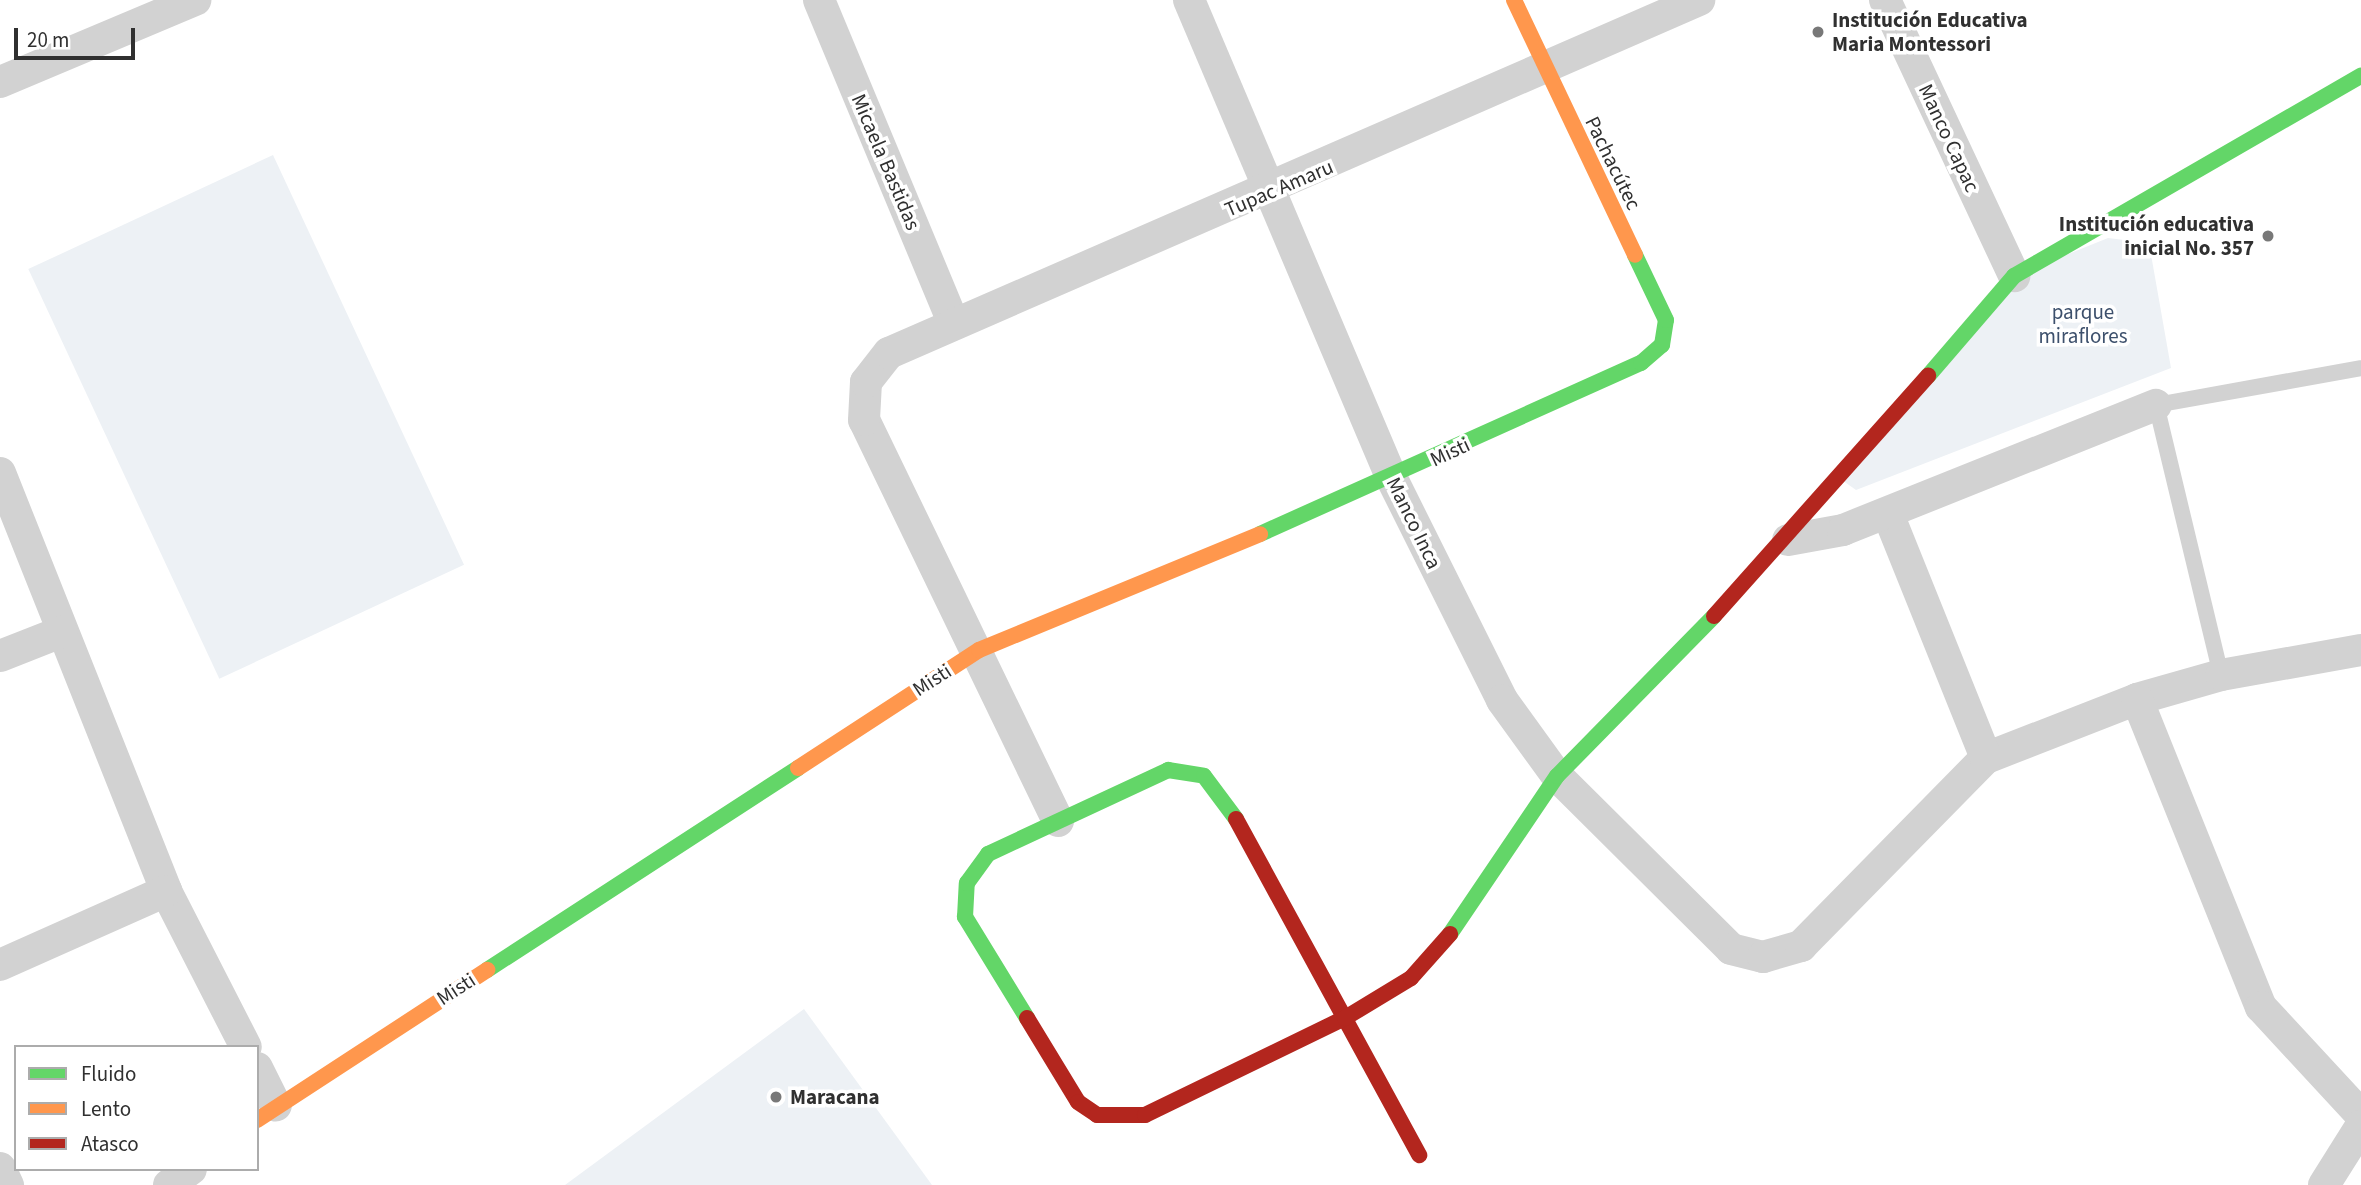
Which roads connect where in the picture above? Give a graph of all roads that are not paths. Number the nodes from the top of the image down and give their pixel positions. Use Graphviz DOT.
graph roads {
  1 [pos="195,0"];
  2 [pos="818,0"];
  3 [pos="1189,0"];
  4 [pos="1514,0"];
  5 [pos="1699,0"];
  6 [pos="1885,0"];
  7 [pos="1544,71"];
  8 [pos="2361,76"];
  9 [pos="0,82"];
  10 [pos="1270,192"];
  11 [pos="2014,276"];
  12 [pos="954,324"];
  13 [pos="1662,345"];
  14 [pos="2361,368"];
  15 [pos="2155,405"];
  16 [pos="0,473"];
  17 [pos="1392,479"];
  18 [pos="1888,514"];
  19 [pos="1788,540"];
  20 [pos="61,632"];
  21 [pos="979,650"];
  22 [pos="2361,650"];
  23 [pos="0,656"];
  24 [pos="2221,675"];
  25 [pos="2137,699"];
  26 [pos="1986,758"];
  27 [pos="1557,776"];
  28 [pos="1058,821"];
  29 [pos="166,891"];
  30 [pos="0,965"];
  31 [pos="1345,1018"];
  32 [pos="245,1045"];
  33 [pos="259,1078"];
  34 [pos="267,1113"];
  35 [pos="2361,1115"];
  36 [pos="2361,1126"];
  37 [pos="1419,1154"];
  38 [pos="0,1168"];
  39 [pos="188,1171"];
  40 [pos="8,1185"];
  41 [pos="169,1185"];
  42 [pos="2324,1185"];
  1 -- 9 [label="street"];
  2 -- 12 [label="street, Micaela Bastidas"];
  3 -- 10 [label="street, Manco Inca"];
  4 -- 7 [label="street, Pachacútec"];
  5 -- 7 [label="street, Tupac Amaru"];
  6 -- 11 [label="street, Manco Capac"];
  7 -- 10 [label="street, Tupac Amaru"];
  7 -- 13 [label="street, Pachacútec"];
  8 -- 11 [label="street"];
  10 -- 12 [label="street, Tupac Amaru"];
  10 -- 17 [label="street, Manco Inca"];
  11 -- 19 [label="street"];
  12 -- 21 [label="street, Tupac Amaru"];
  13 -- 17 [label="street, Misti"];
  14 -- 15 [label="lane"];
  15 -- 18 [label="street"];
  15 -- 24 [label="lane"];
  16 -- 20 [label="street"];
  17 -- 21 [label="street, Misti"];
  17 -- 27 [label="street, Manco Inca"];
  18 -- 19 [label="street"];
  18 -- 26 [label="street"];
  19 -- 27 [label="street"];
  20 -- 23 [label="street"];
  20 -- 29 [label="street"];
  21 -- 28 [label="street"];
  21 -- 34 [label="street, Misti"];
  22 -- 24 [label="street"];
  24 -- 25 [label="street"];
  25 -- 26 [label="street"];
  25 -- 35 [label="street"];
  26 -- 27 [label="street, Manco Inca"];
  27 -- 31 [label="street"];
  28 -- 31 [label="street"];
  28 -- 31 [label="street"];
  29 -- 30 [label="street"];
  29 -- 32 [label="street"];
  31 -- 37 [label="street"];
  33 -- 34 [label="street"];
  36 -- 42 [label="street"];
  38 -- 40 [label="street"];
  39 -- 41 [label="street"];
}
